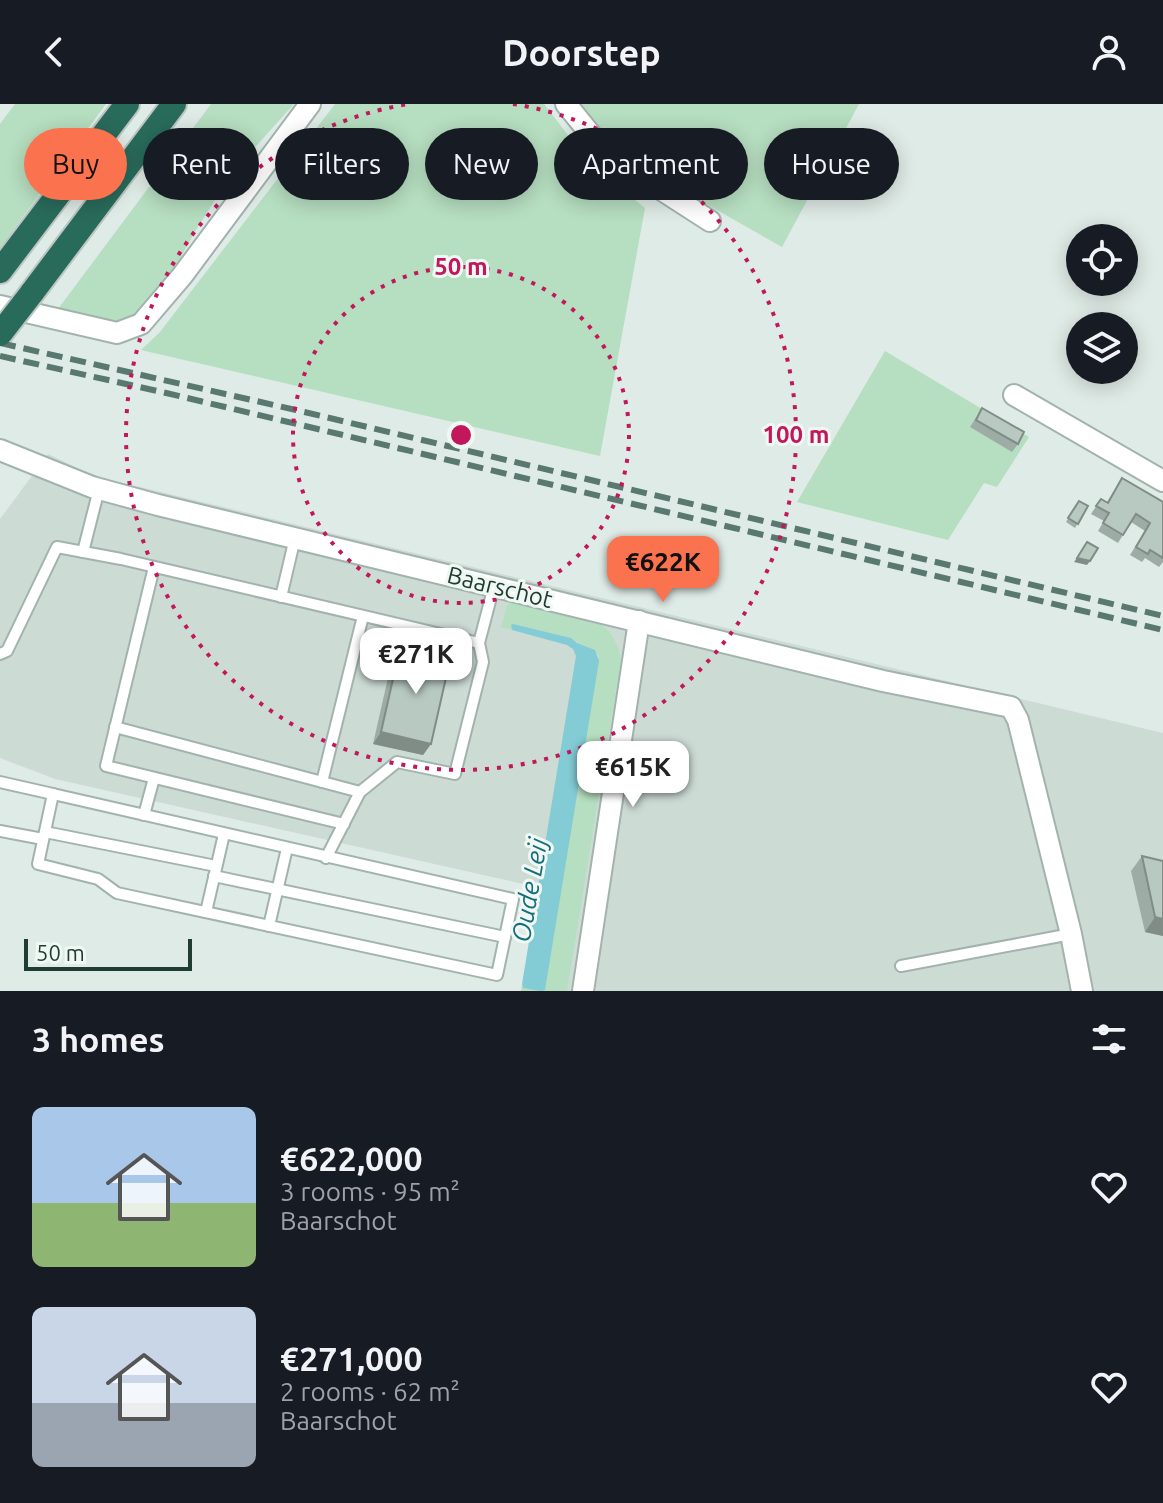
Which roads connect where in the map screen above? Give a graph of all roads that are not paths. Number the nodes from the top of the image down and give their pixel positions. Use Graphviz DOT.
graph roads {
  1 [pos="127,104"];
  2 [pos="174,104"];
  3 [pos="310,104"];
  4 [pos="566,104"];
  5 [pos="710,221"];
  6 [pos="0,271"];
  7 [pos="0,306"];
  8 [pos="0,334"];
  9 [pos="1014,395"];
  10 [pos="0,450"];
  11 [pos="1163,481"];
  12 [pos="99,489"];
  13 [pos="295,538"];
  14 [pos="83,552"];
  15 [pos="154,567"];
  16 [pos="494,586"];
  17 [pos="281,597"];
  18 [pos="363,616"];
  19 [pos="639,621"];
  20 [pos="479,643"];
  21 [pos="0,654"];
  22 [pos="115,727"];
  23 [pos="154,778"];
  24 [pos="0,782"];
  25 [pos="322,782"];
  26 [pos="360,792"];
  27 [pos="53,794"];
  28 [pos="144,815"];
  29 [pos="344,824"];
  30 [pos="0,831"];
  31 [pos="224,834"];
  32 [pos="44,836"];
  33 [pos="287,848"];
  34 [pos="326,858"];
  35 [pos="215,871"];
  36 [pos="278,890"];
  37 [pos="206,912"];
  38 [pos="269,926"];
  39 [pos="1071,934"];
  40 [pos="505,937"];
  41 [pos="901,966"];
  42 [pos="583,991"];
  43 [pos="1082,991"];
  1 -- 6 [label="highway"];
  2 -- 8 [label="highway, bridge"];
  3 -- 7 [label="street"];
  4 -- 5 [label="street"];
  9 -- 11 [label="street"];
  10 -- 12 [label="street, Baarschot"];
  12 -- 13 [label="street, Baarschot"];
  12 -- 14 [label="lane"];
  13 -- 16 [label="street, Baarschot"];
  13 -- 17 [label="lane"];
  14 -- 15 [label="lane"];
  14 -- 21 [label="lane"];
  15 -- 17 [label="lane"];
  15 -- 22 [label="lane"];
  16 -- 19 [label="street, Baarschot"];
  16 -- 20 [label="lane"];
  17 -- 18 [label="lane"];
  18 -- 20 [label="lane"];
  18 -- 25 [label="lane"];
  19 -- 39 [label="street, Baarschot"];
  19 -- 42 [label="street"];
  20 -- 26 [label="lane"];
  22 -- 23 [label="lane"];
  22 -- 25 [label="lane"];
  23 -- 28 [label="lane"];
  23 -- 29 [label="lane"];
  24 -- 27 [label="lane"];
  25 -- 26 [label="lane"];
  26 -- 29 [label="lane"];
  27 -- 28 [label="lane"];
  27 -- 32 [label="lane"];
  28 -- 31 [label="lane"];
  29 -- 34 [label="lane"];
  30 -- 32 [label="lane"];
  31 -- 33 [label="lane"];
  31 -- 35 [label="lane"];
  32 -- 35 [label="lane"];
  32 -- 37 [label="lane"];
  33 -- 34 [label="lane"];
  33 -- 36 [label="lane"];
  34 -- 40 [label="lane"];
  35 -- 36 [label="lane"];
  35 -- 37 [label="lane"];
  36 -- 38 [label="lane"];
  36 -- 40 [label="lane"];
  37 -- 38 [label="lane"];
  38 -- 40 [label="lane"];
  39 -- 41 [label="lane"];
  39 -- 43 [label="street, Baarschot"];
}
